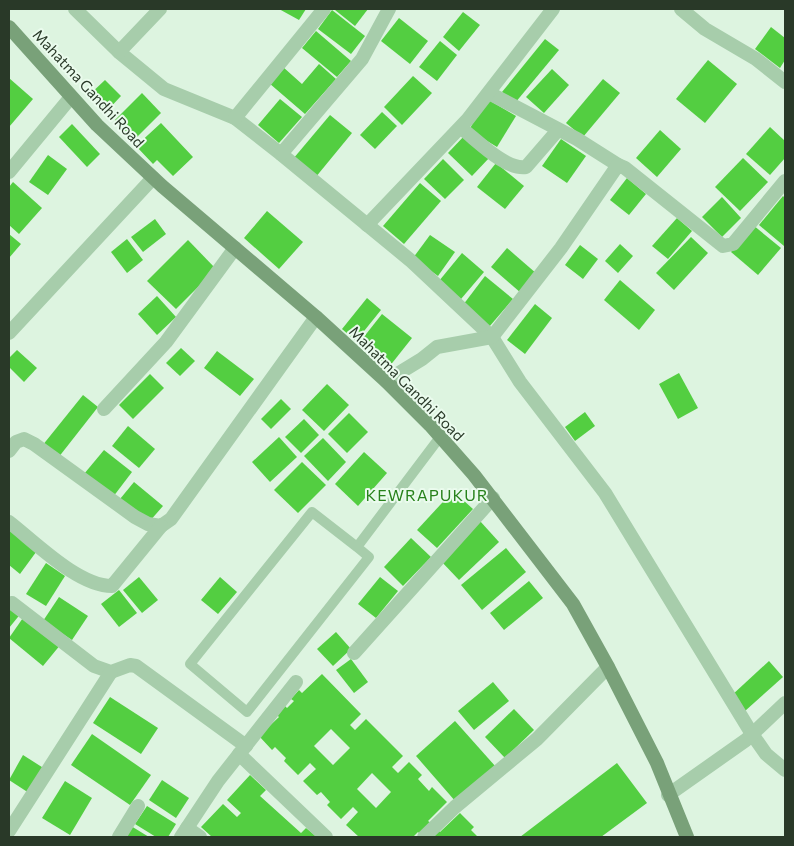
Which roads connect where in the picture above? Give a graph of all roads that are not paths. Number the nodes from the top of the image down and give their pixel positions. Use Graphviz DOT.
graph roads {
  1 [pos="75,9"];
  2 [pos="160,9"];
  3 [pos="324,9"];
  4 [pos="389,9"];
  5 [pos="553,9"];
  6 [pos="681,9"];
  7 [pos="9,27"];
  8 [pos="118,52"];
  9 [pos="785,82"];
  10 [pos="489,92"];
  11 [pos="71,97"];
  12 [pos="235,118"];
  13 [pos="461,128"];
  14 [pos="558,130"];
  15 [pos="281,154"];
  16 [pos="618,165"];
  17 [pos="9,172"];
  18 [pos="153,178"];
  19 [pos="784,186"];
  20 [pos="367,225"];
  21 [pos="235,248"];
  22 [pos="316,317"];
  23 [pos="12,325"];
  24 [pos="488,338"];
  25 [pos="386,381"];
  26 [pos="104,409"];
  27 [pos="440,437"];
  28 [pos="9,452"];
  29 [pos="493,498"];
  30 [pos="9,522"];
  31 [pos="161,526"];
  32 [pos="357,547"];
  33 [pos="12,603"];
  34 [pos="354,653"];
  35 [pos="608,667"];
  36 [pos="111,672"];
  37 [pos="296,682"];
  38 [pos="785,702"];
  39 [pos="749,737"];
  40 [pos="242,750"];
  41 [pos="785,770"];
  42 [pos="668,795"];
  43 [pos="138,806"];
  44 [pos="9,831"];
  45 [pos="184,832"];
  46 [pos="119,837"];
  47 [pos="200,837"];
  48 [pos="326,837"];
  49 [pos="424,837"];
  50 [pos="687,837"];
  1 -- 8 [label="street"];
  2 -- 8 [label="street"];
  3 -- 12 [label="street"];
  4 -- 15 [label="street"];
  5 -- 10 [label="street"];
  6 -- 9 [label="street"];
  7 -- 11 [label="main road, Mahatma Gandhi Road"];
  8 -- 12 [label="street"];
  10 -- 13 [label="street"];
  10 -- 14 [label="street"];
  11 -- 17 [label="street"];
  11 -- 18 [label="main road, Mahatma Gandhi Road"];
  12 -- 15 [label="street"];
  13 -- 14 [label="street"];
  13 -- 20 [label="street"];
  14 -- 16 [label="street"];
  15 -- 20 [label="street"];
  16 -- 19 [label="street"];
  16 -- 24 [label="street"];
  18 -- 21 [label="main road, Mahatma Gandhi Road"];
  18 -- 23 [label="street"];
  20 -- 24 [label="street"];
  21 -- 22 [label="main road, Mahatma Gandhi Road"];
  21 -- 26 [label="street"];
  22 -- 25 [label="main road, Mahatma Gandhi Road"];
  22 -- 31 [label="street"];
  24 -- 25 [label="street"];
  24 -- 39 [label="street"];
  25 -- 27 [label="main road, Mahatma Gandhi Road"];
  27 -- 29 [label="main road, Mahatma Gandhi Road"];
  27 -- 32 [label="lane"];
  28 -- 31 [label="street"];
  29 -- 34 [label="street"];
  29 -- 35 [label="main road, Mahatma Gandhi Road"];
  30 -- 31 [label="street"];
  32 -- 32 [label="lane"];
  33 -- 36 [label="street"];
  35 -- 42 [label="main road, Mahatma Gandhi Road"];
  35 -- 49 [label="street"];
  36 -- 40 [label="street"];
  36 -- 44 [label="street"];
  37 -- 40 [label="street"];
  38 -- 39 [label="street"];
  39 -- 41 [label="street"];
  39 -- 42 [label="street"];
  40 -- 45 [label="street"];
  40 -- 48 [label="street"];
  42 -- 50 [label="main road, Mahatma Gandhi Road"];
  43 -- 46 [label="street"];
  45 -- 47 [label="street"];
}
